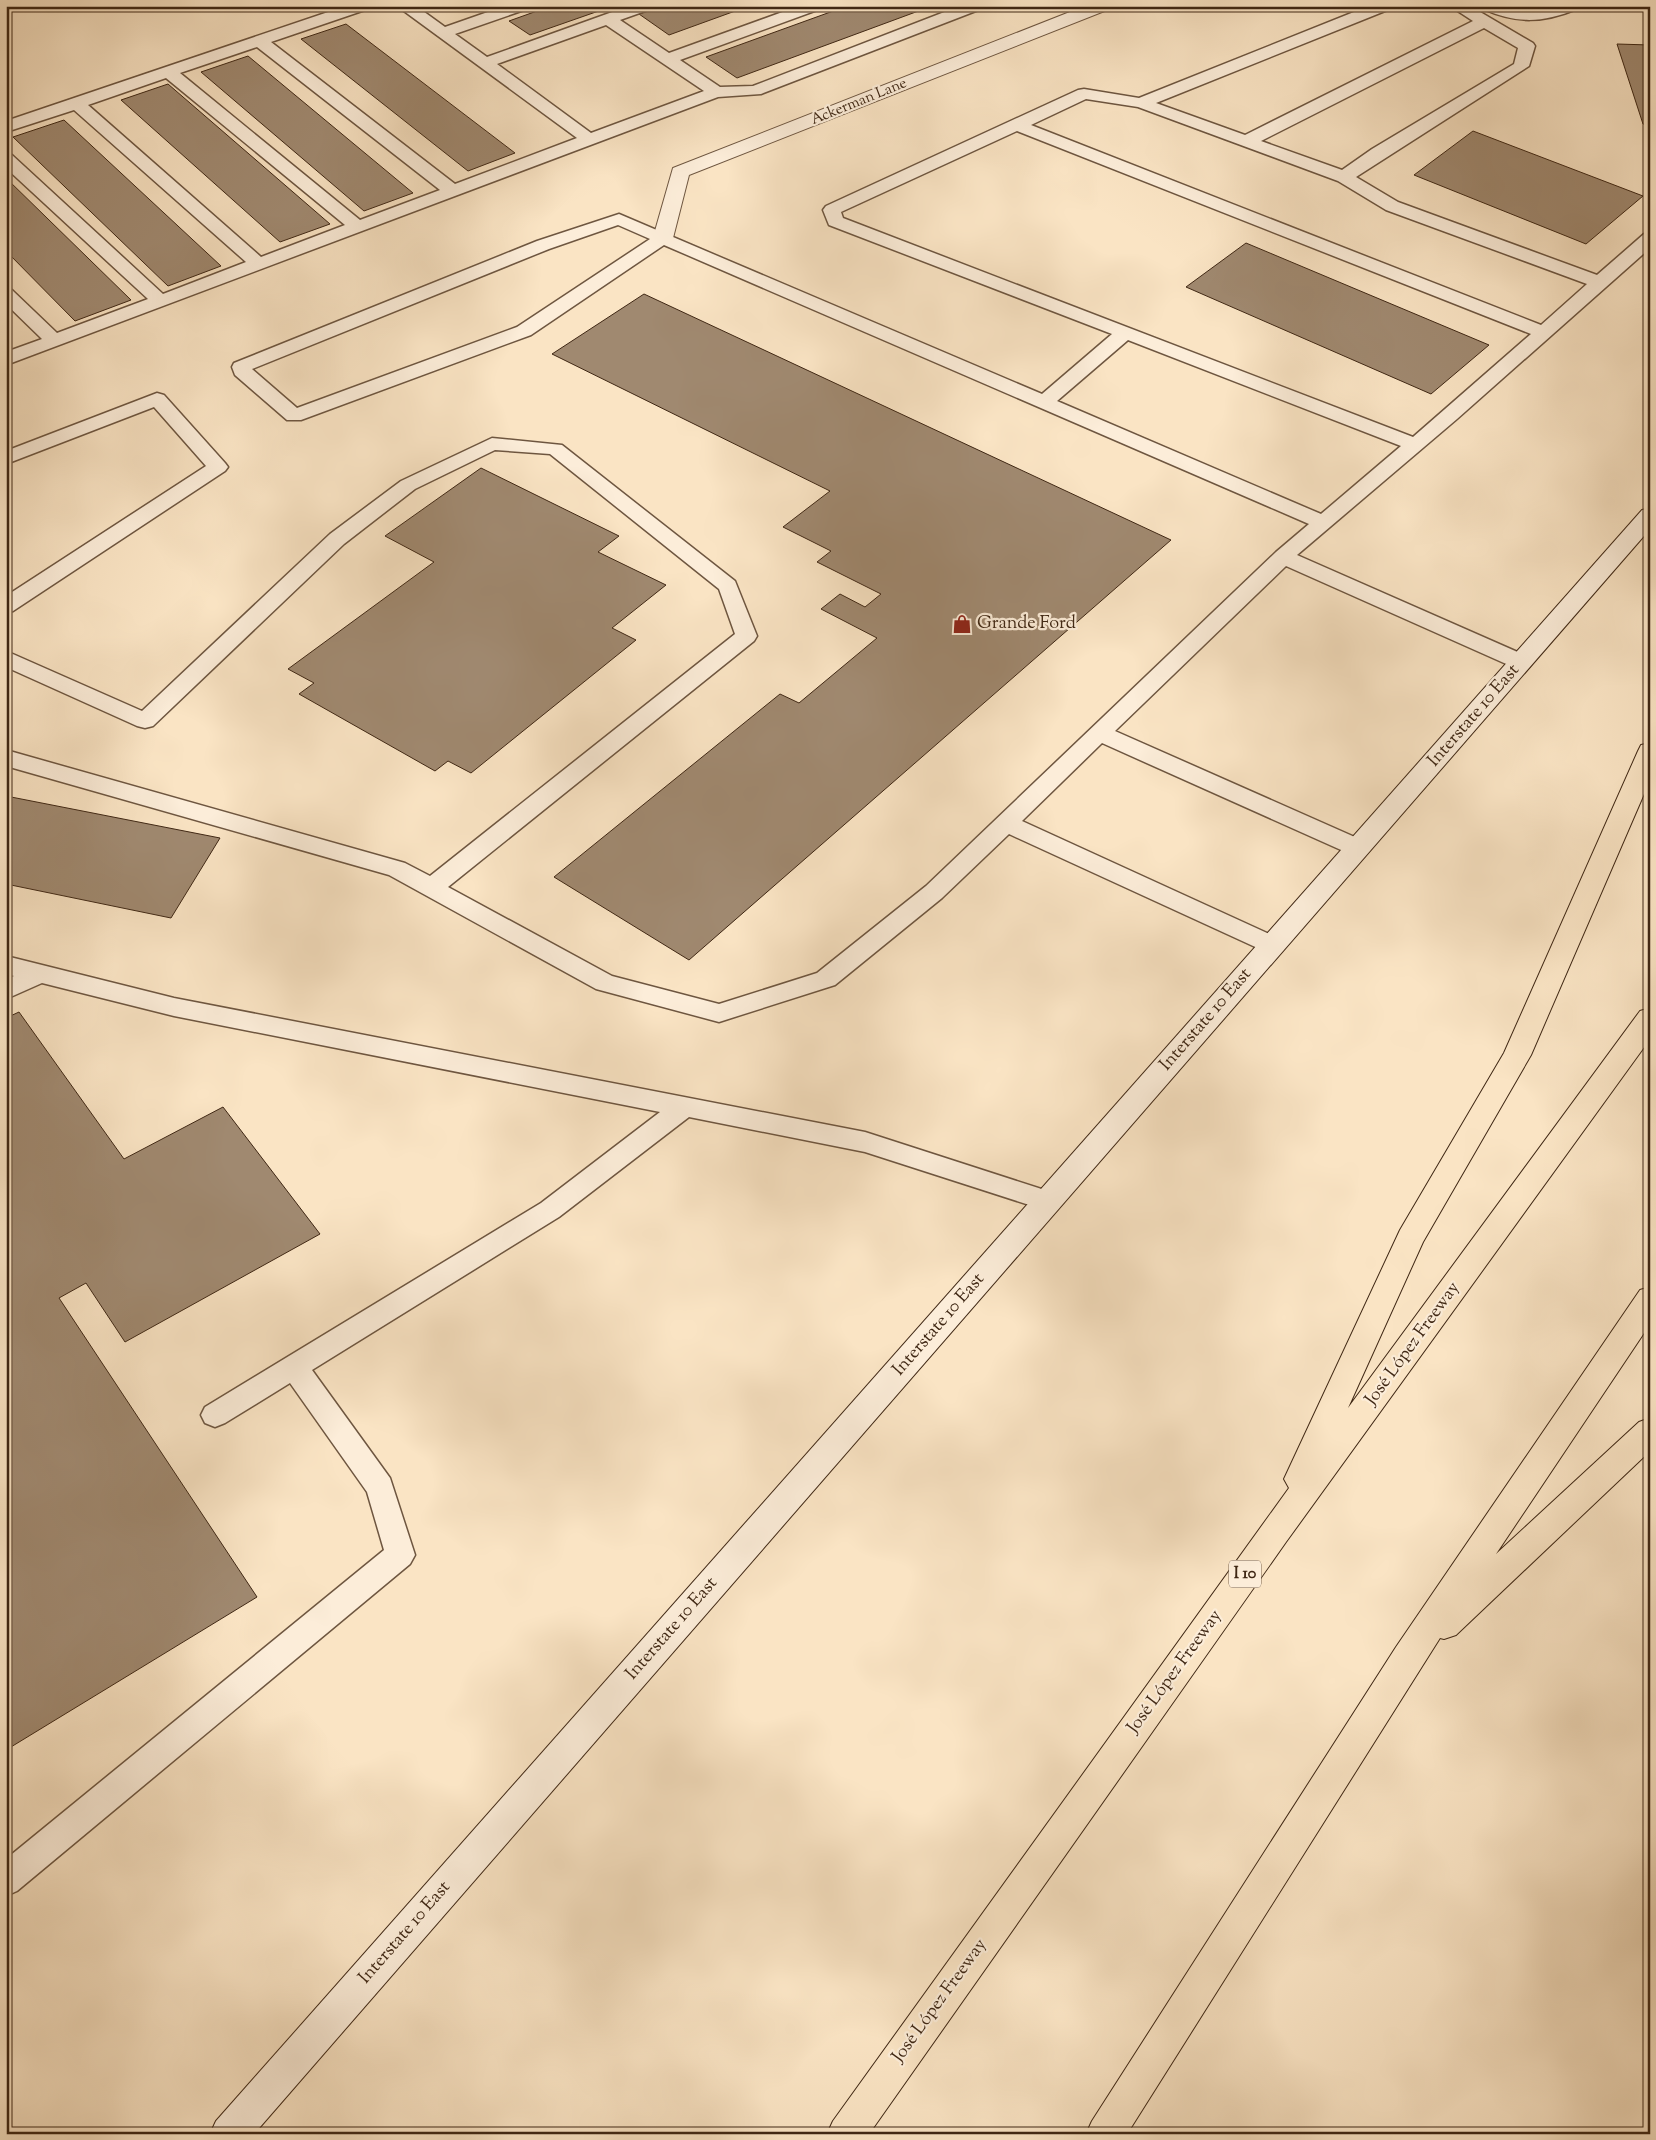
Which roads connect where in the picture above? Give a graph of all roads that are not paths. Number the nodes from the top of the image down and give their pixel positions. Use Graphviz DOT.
graph roads {
  1 [pos="362,6"];
  2 [pos="405,6"];
  3 [pos="520,6"];
  4 [pos="644,6"];
  5 [pos="814,6"];
  6 [pos="975,6"];
  7 [pos="1101,6"];
  8 [pos="1384,6"];
  9 [pos="1458,6"];
  10 [pos="1571,6"];
  11 [pos="1487,14"];
  12 [pos="608,19"];
  13 [pos="443,33"];
  14 [pos="260,41"];
  15 [pos="668,59"];
  16 [pos="485,63"];
  17 [pos="169,72"];
  18 [pos="716,92"];
  19 [pos="76,103"];
  20 [pos="1141,103"];
  21 [pos="1016,125"];
  22 [pos="6,127"];
  23 [pos="590,140"];
  24 [pos="1247,142"];
  25 [pos="6,159"];
  26 [pos="1344,177"];
  27 [pos="453,191"];
  28 [pos="358,227"];
  29 [pos="663,238"];
  30 [pos="1650,238"];
  31 [pos="259,264"];
  32 [pos="1599,282"];
  33 [pos="6,294"];
  34 [pos="160,301"];
  35 [pos="1543,332"];
  36 [pos="1126,333"];
  37 [pos="54,341"];
  38 [pos="6,359"];
  39 [pos="1044,402"];
  40 [pos="1414,444"];
  41 [pos="6,458"];
  42 [pos="1650,516"];
  43 [pos="1323,522"];
  44 [pos="1283,557"];
  45 [pos="6,606"];
  46 [pos="6,658"];
  47 [pos="1521,662"];
  48 [pos="1099,733"];
  49 [pos="1650,751"];
  50 [pos="6,758"];
  51 [pos="1006,823"];
  52 [pos="1358,848"];
  53 [pos="431,888"];
  54 [pos="1272,945"];
  55 [pos="6,965"];
  56 [pos="39,974"];
  57 [pos="6,990"];
  58 [pos="1650,1018"];
  59 [pos="684,1107"];
  60 [pos="1048,1201"];
  61 [pos="1650,1300"];
  62 [pos="294,1366"];
  63 [pos="215,1415"];
  64 [pos="1650,1431"];
  65 [pos="1275,1532"];
  66 [pos="1408,1658"];
  67 [pos="6,1880"];
  68 [pos="229,2134"];
  69 [pos="846,2134"];
  70 [pos="1105,2134"];
  1 -- 14 [label="lane"];
  2 -- 13 [label="lane"];
  3 -- 13 [label="lane"];
  4 -- 12 [label="lane"];
  5 -- 15 [label="lane"];
  6 -- 18 [label="lane"];
  7 -- 29 [label="main road, Ackerman Lane"];
  8 -- 20 [label="lane"];
  9 -- 11 [label="lane"];
  10 -- 11 [label="lane"];
  11 -- 24 [label="lane"];
  11 -- 26 [label="lane"];
  12 -- 15 [label="lane"];
  12 -- 16 [label="lane"];
  13 -- 16 [label="lane"];
  14 -- 17 [label="lane"];
  14 -- 27 [label="lane"];
  15 -- 18 [label="lane"];
  16 -- 23 [label="lane"];
  17 -- 19 [label="lane"];
  17 -- 28 [label="lane"];
  18 -- 23 [label="lane"];
  19 -- 22 [label="lane"];
  19 -- 31 [label="lane"];
  20 -- 21 [label="lane"];
  20 -- 24 [label="lane"];
  21 -- 35 [label="lane"];
  21 -- 36 [label="lane"];
  23 -- 27 [label="lane"];
  24 -- 26 [label="lane"];
  25 -- 34 [label="lane"];
  26 -- 32 [label="lane"];
  27 -- 28 [label="lane"];
  28 -- 31 [label="lane"];
  29 -- 29 [label="lane"];
  29 -- 39 [label="lane"];
  30 -- 32 [label="lane"];
  31 -- 34 [label="lane"];
  32 -- 35 [label="lane"];
  33 -- 37 [label="lane"];
  34 -- 37 [label="lane"];
  35 -- 40 [label="lane"];
  36 -- 39 [label="lane"];
  36 -- 40 [label="lane"];
  37 -- 38 [label="lane"];
  39 -- 43 [label="lane"];
  40 -- 43 [label="lane"];
  41 -- 45 [label="lane"];
  42 -- 47 [label="main road, Interstate 10 East"];
  43 -- 44 [label="lane"];
  44 -- 47 [label="lane"];
  44 -- 48 [label="lane"];
  46 -- 53 [label="lane"];
  47 -- 52 [label="main road, Interstate 10 East"];
  48 -- 51 [label="lane"];
  48 -- 52 [label="lane"];
  49 -- 65 [label="highway"];
  50 -- 53 [label="lane"];
  51 -- 53 [label="lane"];
  51 -- 54 [label="lane"];
  52 -- 54 [label="main road, Interstate 10 East"];
  54 -- 60 [label="main road, Interstate 10 East"];
  55 -- 56 [label="lane"];
  56 -- 57 [label="lane"];
  56 -- 59 [label="lane"];
  58 -- 65 [label="highway, José López Freeway / I 10"];
  59 -- 60 [label="lane"];
  59 -- 62 [label="lane"];
  60 -- 68 [label="main road, Interstate 10 East"];
  61 -- 66 [label="highway"];
  62 -- 63 [label="lane"];
  62 -- 67 [label="lane"];
  64 -- 66 [label="highway"];
  65 -- 69 [label="highway, José López Freeway / I 10"];
  66 -- 70 [label="highway"];
}
